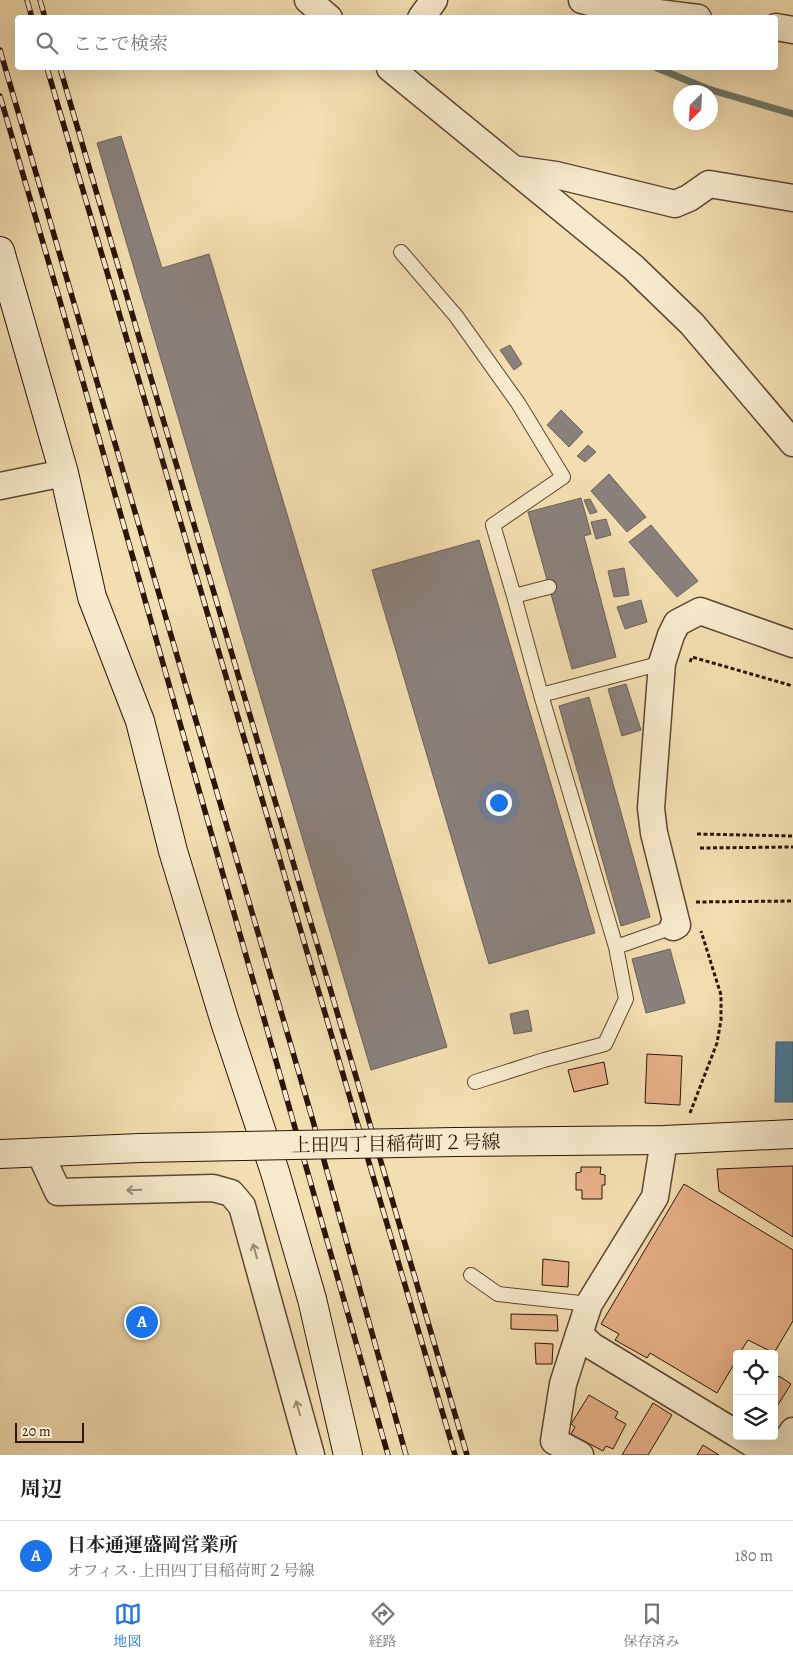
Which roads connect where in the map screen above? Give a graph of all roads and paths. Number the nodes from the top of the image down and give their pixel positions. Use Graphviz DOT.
graph roads {
  1 [pos="308,0"];
  2 [pos="434,0"];
  3 [pos="582,0"];
  4 [pos="326,15"];
  5 [pos="423,15"];
  6 [pos="674,15"];
  7 [pos="778,27"];
  8 [pos="793,30"];
  9 [pos="392,70"];
  10 [pos="513,169"];
  11 [pos="793,198"];
  12 [pos="0,251"];
  13 [pos="401,252"];
  14 [pos="793,442"];
  15 [pos="64,473"];
  16 [pos="0,486"];
  17 [pos="549,587"];
  18 [pos="514,596"];
  19 [pos="793,644"];
  20 [pos="662,663"];
  21 [pos="689,665"];
  22 [pos="793,686"];
  23 [pos="541,695"];
  24 [pos="697,834"];
  25 [pos="793,836"];
  26 [pos="700,848"];
  27 [pos="793,848"];
  28 [pos="793,901"];
  29 [pos="694,908"];
  30 [pos="685,925"];
  31 [pos="616,947"];
  32 [pos="475,1082"];
  33 [pos="688,1117"];
  34 [pos="793,1134"];
  35 [pos="664,1140"];
  36 [pos="40,1153"];
  37 [pos="0,1154"];
  38 [pos="471,1275"];
  39 [pos="589,1304"];
  40 [pos="578,1334"];
  41 [pos="793,1430"];
  42 [pos="733,1432"];
  43 [pos="747,1440"];
  44 [pos="311,1455"];
  45 [pos="348,1455"];
  46 [pos="580,1455"];
  47 [pos="771,1455"];
  48 [pos="778,1455"];
  1 -- 4 [label="street"];
  2 -- 5 [label="street"];
  3 -- 6 [label="street"];
  7 -- 8 [label="street"];
  9 -- 10 [label="street"];
  10 -- 11 [label="street"];
  10 -- 14 [label="street"];
  12 -- 15 [label="street"];
  13 -- 18 [label="lane"];
  15 -- 16 [label="street"];
  15 -- 45 [label="street"];
  17 -- 18 [label="lane"];
  18 -- 23 [label="lane"];
  19 -- 20 [label="street"];
  20 -- 23 [label="lane"];
  20 -- 30 [label="street"];
  21 -- 22 [label="path"];
  23 -- 31 [label="lane"];
  24 -- 25 [label="path"];
  26 -- 27 [label="path"];
  28 -- 29 [label="path"];
  30 -- 31 [label="lane"];
  30 -- 33 [label="path"];
  31 -- 32 [label="lane"];
  34 -- 35 [label="street, 上田四丁目稲荷町２号線"];
  35 -- 36 [label="street, 上田四丁目稲荷町２号線, bridge"];
  35 -- 39 [label="street"];
  36 -- 37 [label="street, 上田四丁目稲荷町２号線"];
  44 -- 36 [label="street, one-way"];
  38 -- 39 [label="lane"];
  39 -- 40 [label="street"];
  40 -- 42 [label="street"];
  40 -- 46 [label="street"];
  41 -- 48 [label="street"];
  43 -- 47 [label="street"];
}
